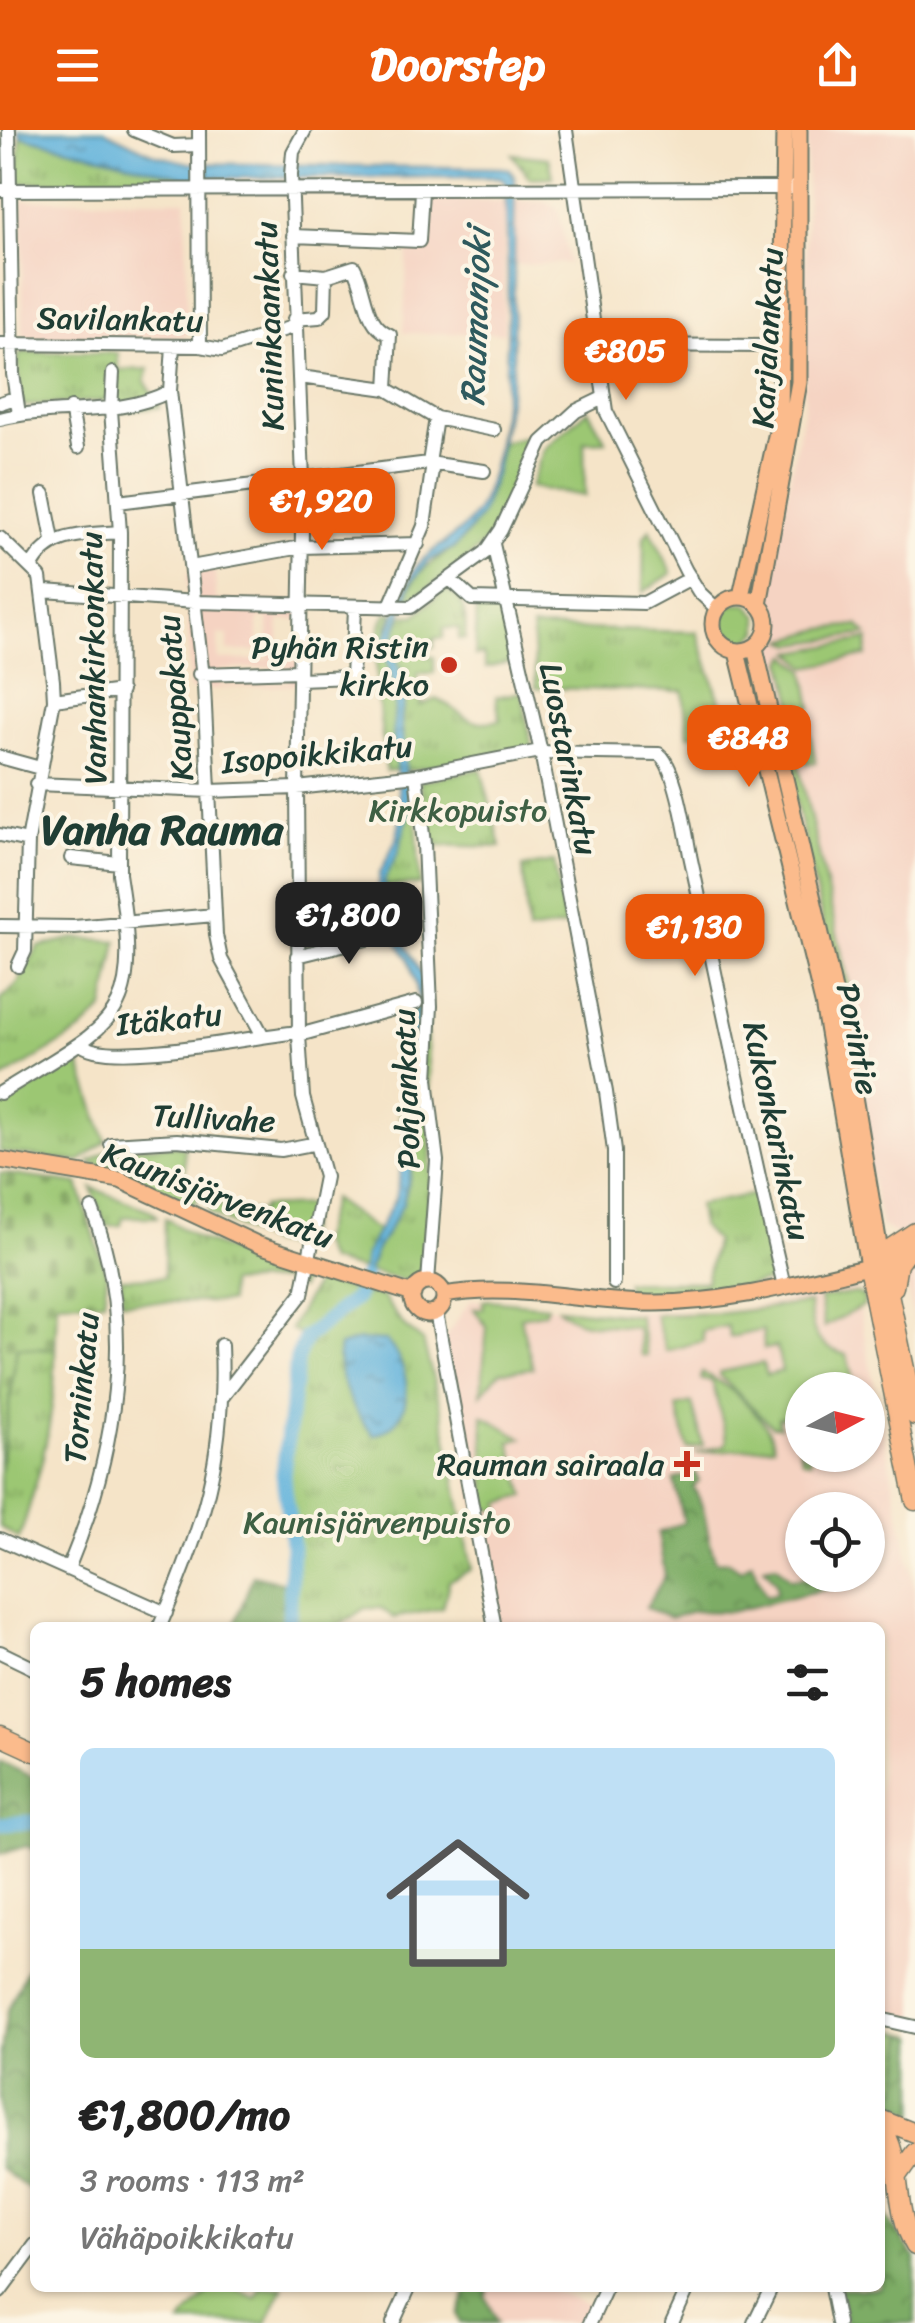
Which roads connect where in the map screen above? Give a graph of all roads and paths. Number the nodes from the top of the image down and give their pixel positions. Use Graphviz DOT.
graph roads {
  1 [pos="9,130"];
  2 [pos="134,130"];
  3 [pos="305,130"];
  4 [pos="566,130"];
  5 [pos="784,130"];
  6 [pos="799,130"];
  7 [pos="199,137"];
  8 [pos="291,176"];
  9 [pos="200,177"];
  10 [pos="791,188"];
  11 [pos="5,190"];
  12 [pos="574,190"];
  13 [pos="422,191"];
  14 [pos="293,236"];
  15 [pos="293,274"];
  16 [pos="326,276"];
  17 [pos="294,322"];
  18 [pos="6,344"];
  19 [pos="595,345"];
  20 [pos="173,346"];
  21 [pos="200,346"];
  22 [pos="772,346"];
  23 [pos="113,373"];
  24 [pos="300,377"];
  25 [pos="388,389"];
  26 [pos="170,390"];
  27 [pos="15,398"];
  28 [pos="603,398"];
  29 [pos="0,403"];
  30 [pos="71,408"];
  31 [pos="111,410"];
  32 [pos="19,414"];
  33 [pos="436,418"];
  34 [pos="0,419"];
  35 [pos="494,430"];
  36 [pos="78,447"];
  37 [pos="431,463"];
  38 [pos="484,471"];
  39 [pos="302,478"];
  40 [pos="44,494"];
  41 [pos="183,495"];
  42 [pos="118,502"];
  43 [pos="120,532"];
  44 [pos="0,538"];
  45 [pos="53,540"];
  46 [pos="418,544"];
  47 [pos="493,544"];
  48 [pos="301,548"];
  49 [pos="32,566"];
  50 [pos="191,567"];
  51 [pos="690,578"];
  52 [pos="451,580"];
  53 [pos="45,591"];
  54 [pos="120,595"];
  55 [pos="741,596"];
  56 [pos="504,599"];
  57 [pos="194,602"];
  58 [pos="760,605"];
  59 [pos="300,607"];
  60 [pos="355,608"];
  61 [pos="396,608"];
  62 [pos="716,610"];
  63 [pos="755,648"];
  64 [pos="737,652"];
  65 [pos="199,674"];
  66 [pos="299,675"];
  67 [pos="121,691"];
  68 [pos="54,700"];
  69 [pos="541,752"];
  70 [pos="0,757"];
  71 [pos="40,768"];
  72 [pos="405,776"];
  73 [pos="36,784"];
  74 [pos="122,786"];
  75 [pos="297,788"];
  76 [pos="210,791"];
  77 [pos="0,836"];
  78 [pos="28,841"];
  79 [pos="71,858"];
  80 [pos="119,863"];
  81 [pos="214,915"];
  82 [pos="129,924"];
  83 [pos="0,926"];
  84 [pos="26,926"];
  85 [pos="391,934"];
  86 [pos="298,956"];
  87 [pos="18,966"];
  88 [pos="416,1003"];
  89 [pos="300,1033"];
  90 [pos="263,1036"];
  91 [pos="82,1044"];
  92 [pos="0,1093"];
  93 [pos="112,1144"];
  94 [pos="312,1144"];
  95 [pos="0,1160"];
  96 [pos="92,1209"];
  97 [pos="911,1242"];
  98 [pos="877,1261"];
  99 [pos="310,1264"];
  100 [pos="428,1282"];
  101 [pos="614,1283"];
  102 [pos="784,1286"];
  103 [pos="886,1292"];
  104 [pos="412,1294"];
  105 [pos="444,1294"];
  106 [pos="436,1312"];
  107 [pos="888,1325"];
  108 [pos="221,1345"];
  109 [pos="223,1396"];
  110 [pos="915,1416"];
  111 [pos="915,1500"];
  112 [pos="0,1539"];
  113 [pos="68,1569"];
  114 [pos="166,1613"];
  115 [pos="162,1622"];
  116 [pos="494,1622"];
  117 [pos="0,1652"];
  118 [pos="30,1666"];
  119 [pos="0,1736"];
  120 [pos="30,1750"];
  121 [pos="885,2021"];
  122 [pos="915,2027"];
  123 [pos="885,2123"];
  124 [pos="885,2131"];
  125 [pos="915,2134"];
  126 [pos="915,2152"];
  127 [pos="898,2177"];
  128 [pos="915,2246"];
  129 [pos="30,2252"];
  130 [pos="0,2292"];
  131 [pos="407,2292"];
  132 [pos="604,2292"];
  133 [pos="686,2292"];
  134 [pos="769,2292"];
  135 [pos="832,2292"];
  136 [pos="393,2323"];
  137 [pos="590,2323"];
  138 [pos="672,2323"];
  139 [pos="754,2323"];
  140 [pos="838,2323"];
  1 -- 11 [label="street"];
  2 -- 7 [label="street"];
  3 -- 8 [label="street"];
  4 -- 12 [label="street"];
  5 -- 10 [label="main road, Karjalankatu"];
  6 -- 10 [label="main road, Karjalankatu"];
  7 -- 9 [label="street"];
  8 -- 9 [label="street"];
  8 -- 13 [label="street"];
  8 -- 14 [label="street, Kuninkaankatu"];
  9 -- 11 [label="street"];
  9 -- 21 [label="street"];
  10 -- 12 [label="street"];
  10 -- 55 [label="main road, Karjalankatu"];
  10 -- 58 [label="main road, Karjalankatu"];
  11 -- 18 [label="street"];
  12 -- 13 [label="street"];
  12 -- 19 [label="street"];
  13 -- 14 [label="street"];
  14 -- 15 [label="street, Kuninkaankatu"];
  15 -- 16 [label="street"];
  15 -- 17 [label="street, Kuninkaankatu"];
  16 -- 17 [label="street, Savilankatu"];
  16 -- 25 [label="street"];
  17 -- 21 [label="street, Savilankatu"];
  17 -- 24 [label="street, Kuninkaankatu"];
  18 -- 20 [label="street, Savilankatu"];
  18 -- 27 [label="street"];
  19 -- 22 [label="street"];
  19 -- 28 [label="street"];
  20 -- 21 [label="street, Savilankatu"];
  20 -- 26 [label="street, Kauppakatu"];
  23 -- 31 [label="street, Vanhankirkonkatu"];
  24 -- 25 [label="street"];
  24 -- 39 [label="street, Kuninkaankatu"];
  25 -- 33 [label="street"];
  26 -- 31 [label="street"];
  26 -- 41 [label="street, Kauppakatu"];
  27 -- 29 [label="street"];
  27 -- 32 [label="street"];
  28 -- 47 [label="street"];
  28 -- 51 [label="street"];
  30 -- 31 [label="street"];
  30 -- 32 [label="street"];
  30 -- 36 [label="street"];
  31 -- 42 [label="street, Vanhankirkonkatu"];
  32 -- 34 [label="street"];
  33 -- 35 [label="street"];
  33 -- 37 [label="street"];
  37 -- 38 [label="street"];
  37 -- 39 [label="street"];
  37 -- 46 [label="street"];
  39 -- 41 [label="street"];
  39 -- 48 [label="street, Kuninkaankatu"];
  40 -- 45 [label="street"];
  41 -- 42 [label="street"];
  41 -- 50 [label="street, Kauppakatu"];
  42 -- 43 [label="street, Vanhankirkonkatu"];
  43 -- 45 [label="street"];
  43 -- 54 [label="street, Vanhankirkonkatu"];
  44 -- 49 [label="street"];
  45 -- 49 [label="street"];
  46 -- 48 [label="street"];
  46 -- 61 [label="street"];
  47 -- 52 [label="street"];
  47 -- 56 [label="street, Luostarinkatu"];
  48 -- 50 [label="street"];
  48 -- 59 [label="street, Kuninkaankatu"];
  49 -- 53 [label="street"];
  50 -- 57 [label="street, Kauppakatu"];
  51 -- 56 [label="street"];
  51 -- 62 [label="street"];
  52 -- 56 [label="street"];
  52 -- 61 [label="street"];
  53 -- 54 [label="street"];
  53 -- 68 [label="street"];
  54 -- 57 [label="street"];
  54 -- 67 [label="street, Vanhankirkonkatu"];
  55 -- 58 [label="main road"];
  55 -- 62 [label="main road"];
  56 -- 69 [label="street, Luostarinkatu"];
  57 -- 59 [label="street"];
  57 -- 65 [label="street, Kauppakatu"];
  58 -- 63 [label="main road"];
  59 -- 60 [label="street"];
  59 -- 66 [label="street, Kuninkaankatu"];
  60 -- 61 [label="street"];
  60 -- 66 [label="street"];
  62 -- 64 [label="main road"];
  63 -- 64 [label="main road"];
  63 -- 98 [label="main road, Porintie"];
  64 -- 98 [label="main road, Porintie"];
  65 -- 66 [label="street"];
  65 -- 76 [label="street, Kauppakatu"];
  66 -- 75 [label="street, Kuninkaankatu"];
  67 -- 68 [label="street"];
  67 -- 74 [label="street, Vanhankirkonkatu"];
  68 -- 71 [label="street"];
  69 -- 72 [label="street, Isopoikkikatu"];
  69 -- 101 [label="street, Luostarinkatu"];
  69 -- 102 [label="street, Kukonkarinkatu"];
  70 -- 71 [label="street"];
  71 -- 73 [label="street"];
  72 -- 75 [label="street, Isopoikkikatu"];
  72 -- 100 [label="street, Pohjankatu"];
  73 -- 74 [label="street, Isopoikkikatu"];
  73 -- 78 [label="street"];
  74 -- 76 [label="street, Isopoikkikatu"];
  74 -- 80 [label="street, Vanhankirkonkatu"];
  75 -- 76 [label="street, Isopoikkikatu"];
  75 -- 86 [label="street, Kuninkaankatu"];
  76 -- 81 [label="street, Kauppakatu"];
  77 -- 78 [label="street"];
  78 -- 84 [label="street"];
  79 -- 80 [label="street"];
  80 -- 82 [label="street, Vanhankirkonkatu"];
  81 -- 82 [label="street"];
  81 -- 90 [label="street, Kauppakatu"];
  82 -- 84 [label="street"];
  82 -- 91 [label="street, Vanhankirkonkatu"];
  83 -- 84 [label="street"];
  84 -- 87 [label="street"];
  85 -- 86 [label="street"];
  86 -- 89 [label="street, Kuninkaankatu"];
  88 -- 89 [label="street, Itäkatu"];
  89 -- 90 [label="street, Itäkatu"];
  89 -- 94 [label="street, Kuninkaankatu"];
  90 -- 91 [label="street, Itäkatu"];
  91 -- 92 [label="street, Itäkatu"];
  93 -- 94 [label="street, Tullivahe"];
  94 -- 99 [label="street, Kuninkaankatu"];
  95 -- 99 [label="main road, Kaunisjärvenkatu"];
  96 -- 113 [label="street, Torninkatu"];
  97 -- 98 [label="highway"];
  97 -- 103 [label="highway"];
  98 -- 102 [label="main road"];
  98 -- 103 [label="highway, Porintie"];
  99 -- 104 [label="main road, Kaunisjärvenkatu"];
  99 -- 109 [label="street"];
  100 -- 104 [label="main road"];
  100 -- 105 [label="main road"];
  102 -- 105 [label="main road"];
  103 -- 107 [label="highway, Porintie"];
  104 -- 106 [label="main road"];
  105 -- 106 [label="main road"];
  106 -- 116 [label="street"];
  107 -- 110 [label="highway, Porintie"];
  107 -- 111 [label="highway, Porintie"];
  108 -- 109 [label="street"];
  109 -- 114 [label="street"];
  112 -- 113 [label="street"];
  113 -- 114 [label="street"];
  114 -- 115 [label="street"];
  117 -- 118 [label="street"];
  119 -- 120 [label="highway"];
  121 -- 122 [label="street"];
  123 -- 125 [label="highway"];
  124 -- 127 [label="highway"];
  126 -- 127 [label="highway"];
  127 -- 128 [label="highway"];
  129 -- 130 [label="street"];
  131 -- 136 [label="street"];
  132 -- 137 [label="street"];
  133 -- 138 [label="street"];
  134 -- 139 [label="street"];
  135 -- 140 [label="street"];
}
